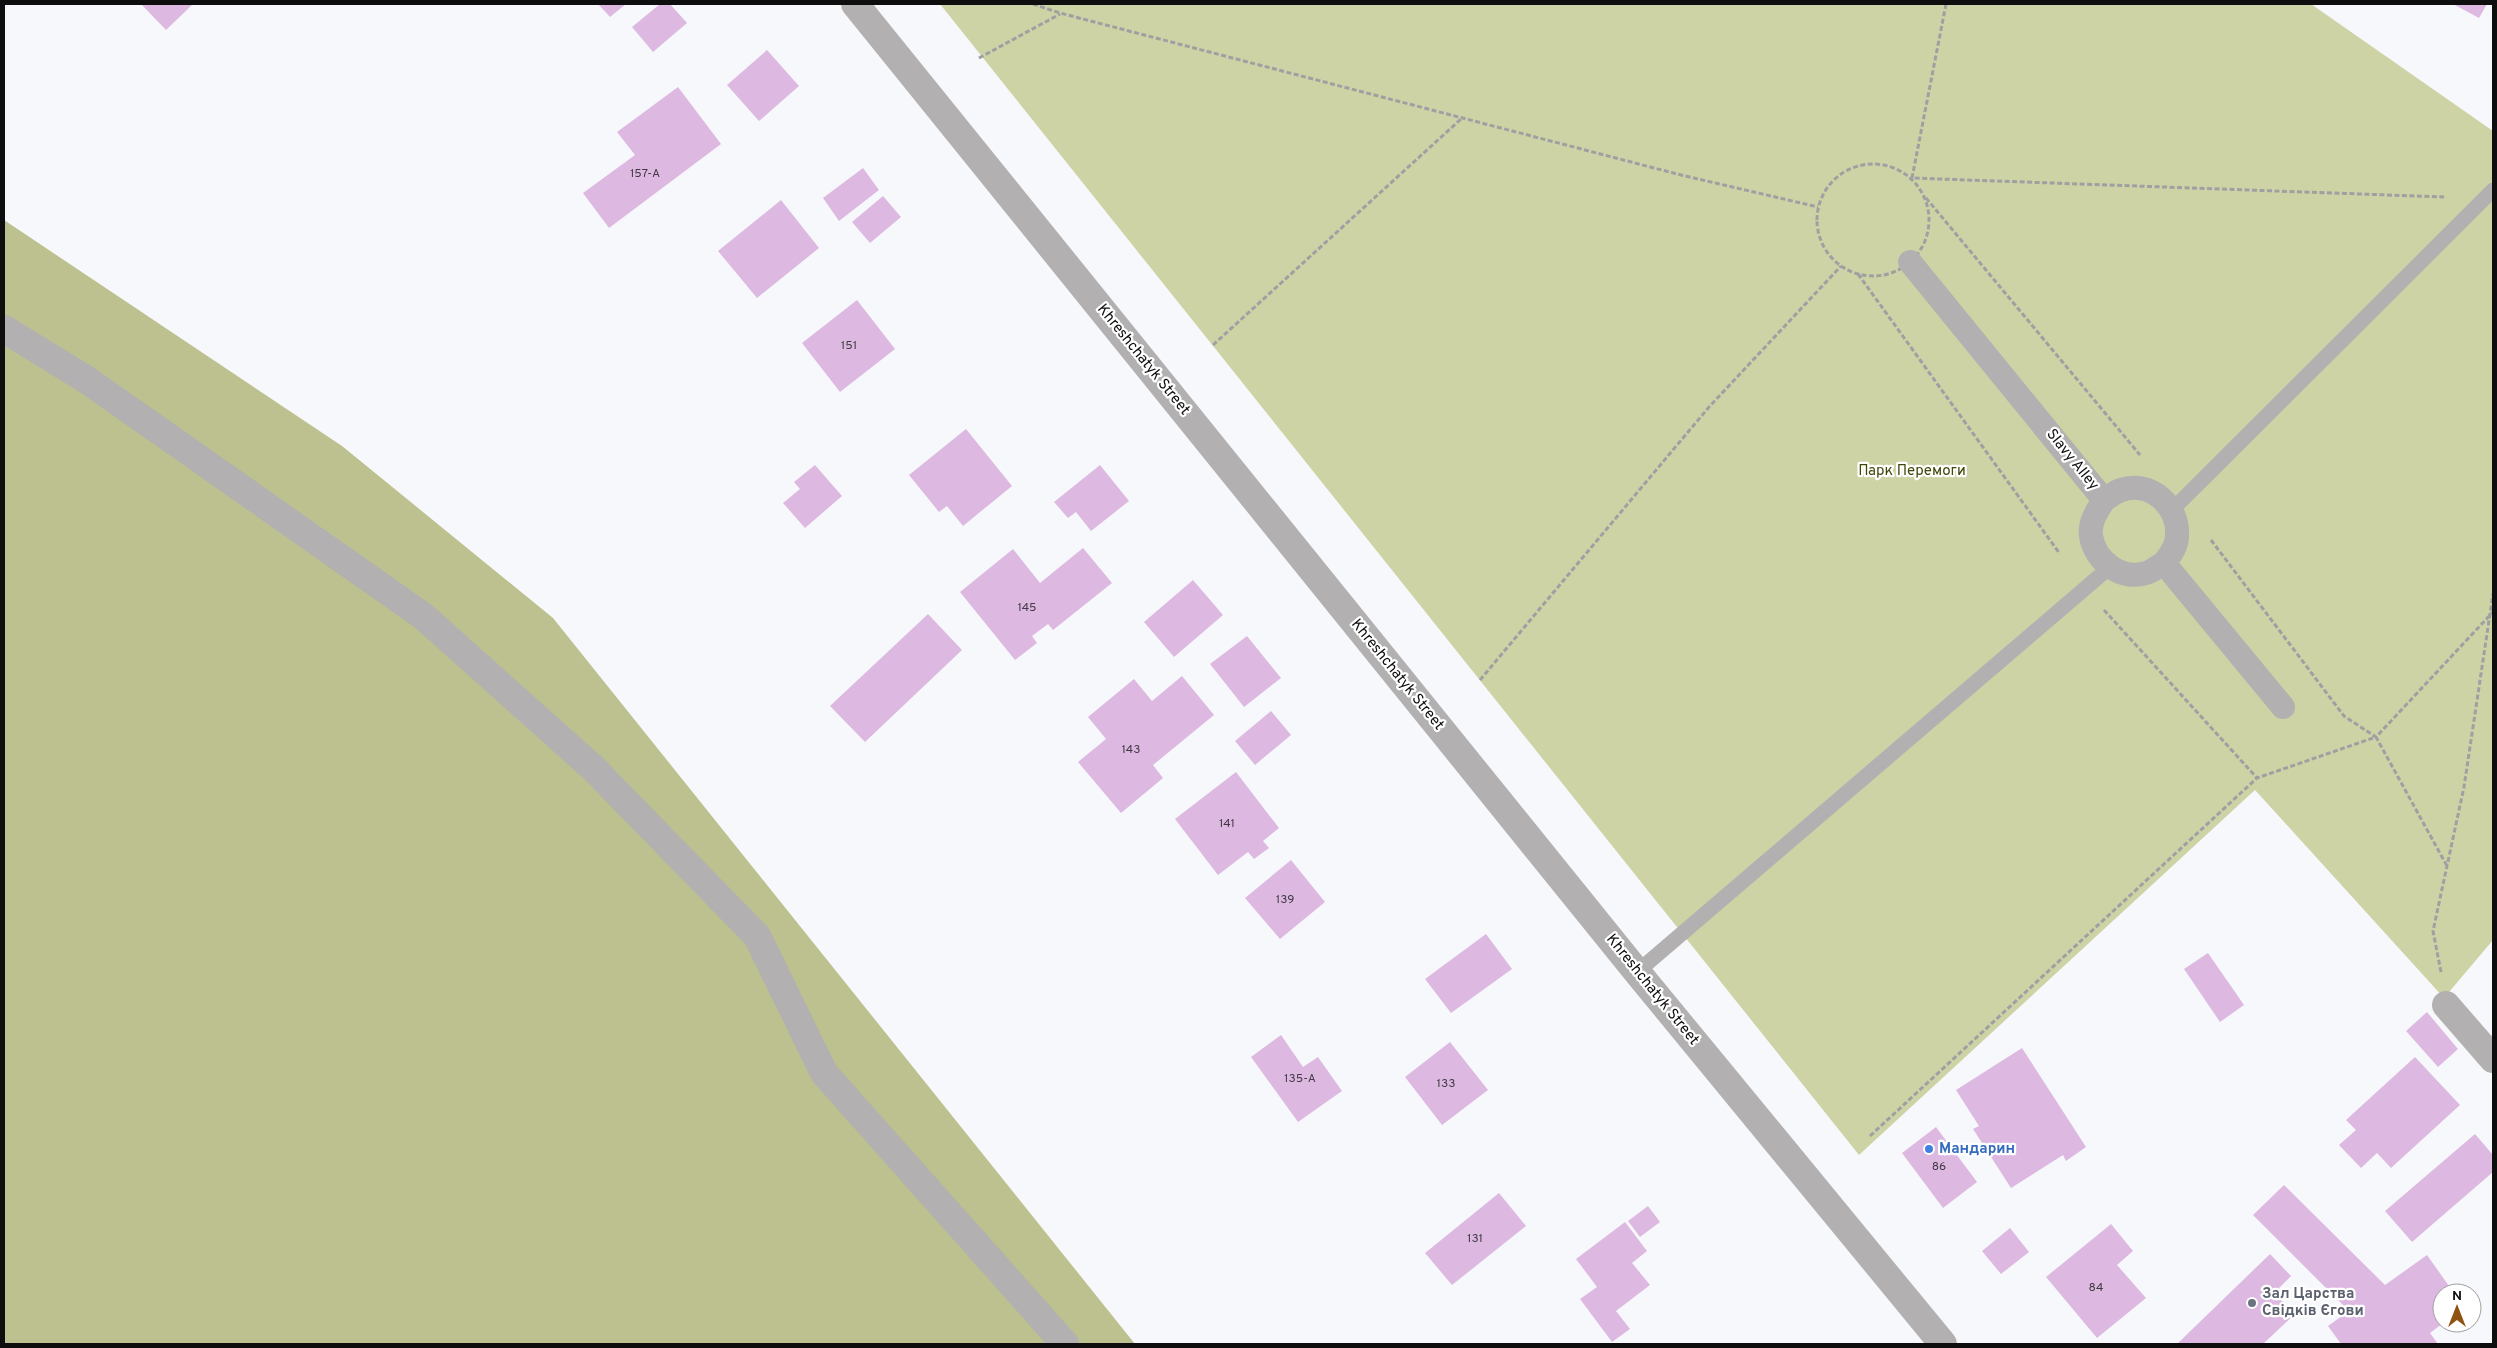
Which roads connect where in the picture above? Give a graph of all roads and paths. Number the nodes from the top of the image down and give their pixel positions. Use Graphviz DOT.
graph roads {
  1 [pos="855,4"];
  2 [pos="1033,4"];
  3 [pos="1946,4"];
  4 [pos="1060,13"];
  5 [pos="979,58"];
  6 [pos="1461,119"];
  7 [pos="1912,178"];
  8 [pos="2489,194"];
  9 [pos="1818,207"];
  10 [pos="1910,262"];
  11 [pos="1841,266"];
  12 [pos="1858,274"];
  13 [pos="4,329"];
  14 [pos="1213,345"];
  15 [pos="2104,500"];
  16 [pos="2172,510"];
  17 [pos="2164,563"];
  18 [pos="2110,567"];
  19 [pos="2085,589"];
  20 [pos="2493,594"];
  21 [pos="1480,680"];
  22 [pos="2283,707"];
  23 [pos="2257,778"];
  24 [pos="2447,866"];
  25 [pos="1637,972"];
  26 [pos="2446,1005"];
  27 [pos="2493,1058"];
  28 [pos="1870,1136"];
  29 [pos="1065,1344"];
  30 [pos="1943,1344"];
  1 -- 25 [label="street, Khreshchatyk Street"];
  2 -- 4 [label="path"];
  3 -- 7 [label="path"];
  4 -- 5 [label="path"];
  4 -- 6 [label="path"];
  6 -- 9 [label="path"];
  6 -- 14 [label="path"];
  7 -- 8 [label="path"];
  7 -- 9 [label="path"];
  7 -- 10 [label="path"];
  8 -- 16 [label="lane"];
  9 -- 11 [label="path"];
  10 -- 12 [label="path"];
  10 -- 15 [label="street, Slavy Alley"];
  11 -- 12 [label="path"];
  11 -- 21 [label="path"];
  12 -- 19 [label="path"];
  13 -- 29 [label="street"];
  15 -- 16 [label="street, Slavy Alley"];
  15 -- 18 [label="street"];
  16 -- 17 [label="street"];
  17 -- 18 [label="street"];
  17 -- 22 [label="street"];
  18 -- 19 [label="lane"];
  19 -- 23 [label="path"];
  19 -- 25 [label="lane"];
  20 -- 24 [label="path"];
  23 -- 24 [label="path"];
  23 -- 28 [label="path"];
  24 -- 26 [label="path"];
  25 -- 30 [label="street, Khreshchatyk Street"];
  26 -- 27 [label="street"];
}
